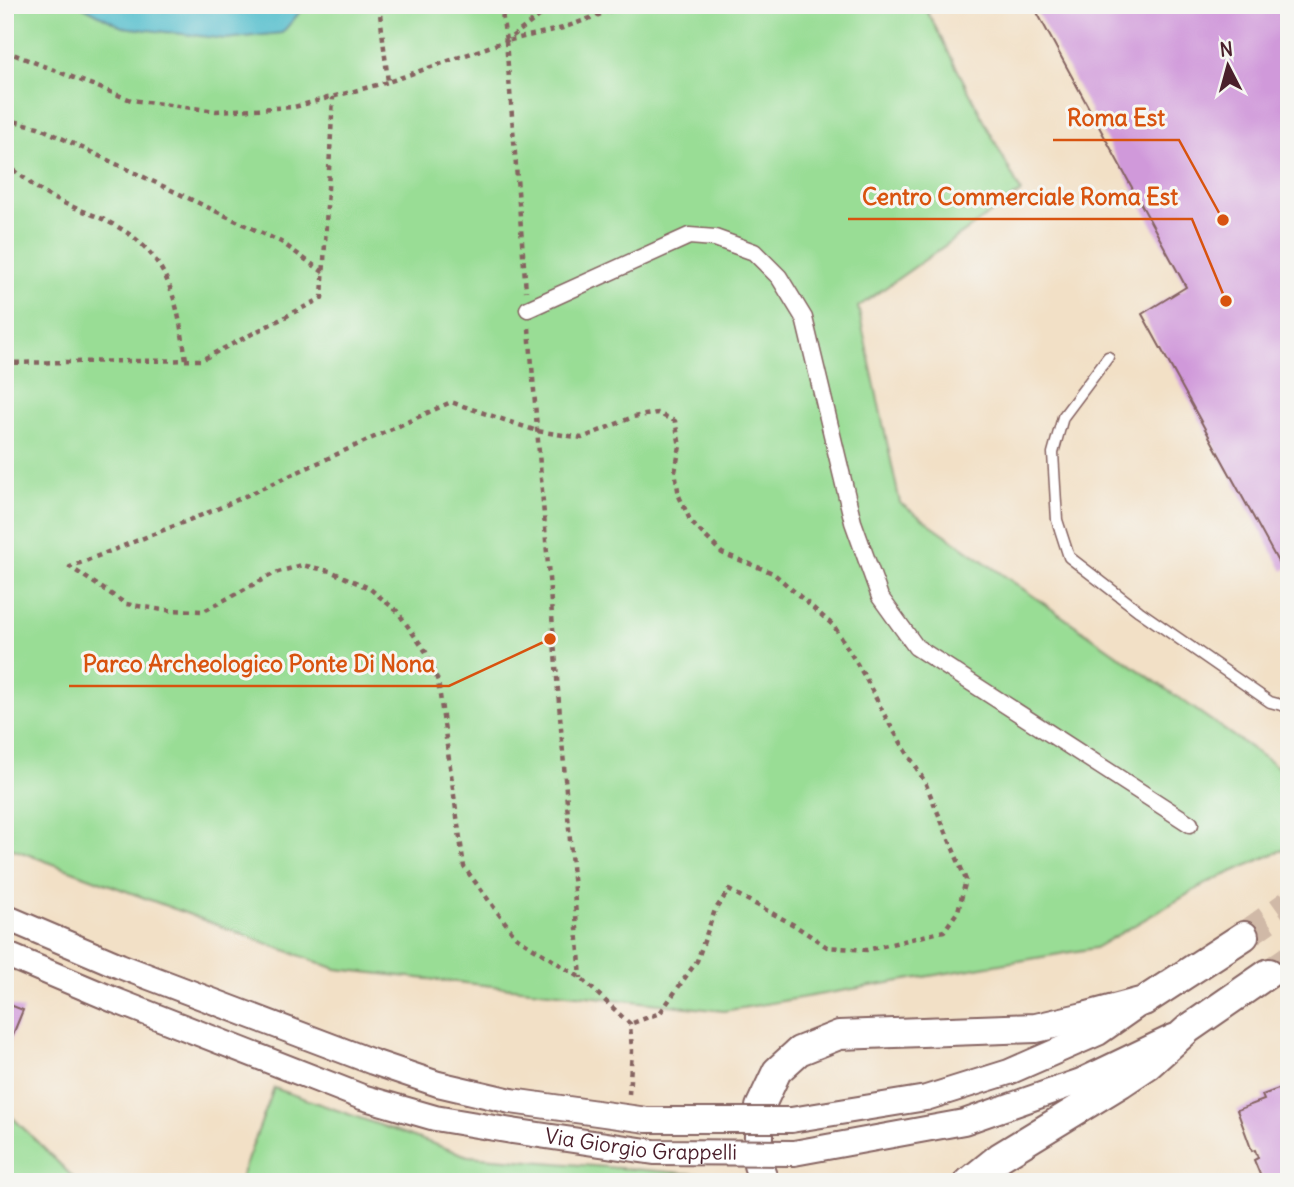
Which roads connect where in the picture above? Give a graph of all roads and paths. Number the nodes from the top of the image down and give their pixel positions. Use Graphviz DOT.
graph roads {
  1 [pos="379,5"];
  2 [pos="501,5"];
  3 [pos="554,5"];
  4 [pos="626,5"];
  5 [pos="506,41"];
  6 [pos="5,51"];
  7 [pos="388,82"];
  8 [pos="333,97"];
  9 [pos="5,119"];
  10 [pos="5,164"];
  11 [pos="323,272"];
  12 [pos="527,309"];
  13 [pos="1108,357"];
  14 [pos="186,360"];
  15 [pos="5,363"];
  16 [pos="537,431"];
  17 [pos="1289,707"];
  18 [pos="1190,824"];
  19 [pos="5,918"];
  20 [pos="1244,936"];
  21 [pos="5,954"];
  22 [pos="1269,973"];
  23 [pos="580,978"];
  24 [pos="1144,1001"];
  25 [pos="630,1024"];
  26 [pos="1188,1029"];
  27 [pos="629,1094"];
  28 [pos="5,1176"];
  29 [pos="22,1182"];
  30 [pos="764,1182"];
  31 [pos="969,1182"];
  1 -- 7 [label="path"];
  2 -- 5 [label="path"];
  3 -- 5 [label="path"];
  4 -- 5 [label="path"];
  5 -- 7 [label="path"];
  5 -- 12 [label="path"];
  6 -- 8 [label="path"];
  7 -- 8 [label="path"];
  8 -- 11 [label="path"];
  9 -- 11 [label="path"];
  10 -- 14 [label="path"];
  11 -- 14 [label="path"];
  12 -- 16 [label="path"];
  12 -- 18 [label="street"];
  13 -- 17 [label="lane"];
  14 -- 15 [label="path"];
  16 -- 23 [label="path"];
  16 -- 23 [label="path"];
  16 -- 25 [label="path"];
  19 -- 24 [label="street, Via Giorgio Grappelli, bridge"];
  20 -- 24 [label="main road, Via Giorgio Grappelli"];
  21 -- 26 [label="street, Via Giorgio Grappelli, bridge"];
  22 -- 26 [label="main road, Via Giorgio Grappelli"];
  23 -- 25 [label="path"];
  24 -- 30 [label="main road"];
  25 -- 27 [label="path"];
  26 -- 31 [label="main road"];
  28 -- 29 [label="path"];
}
